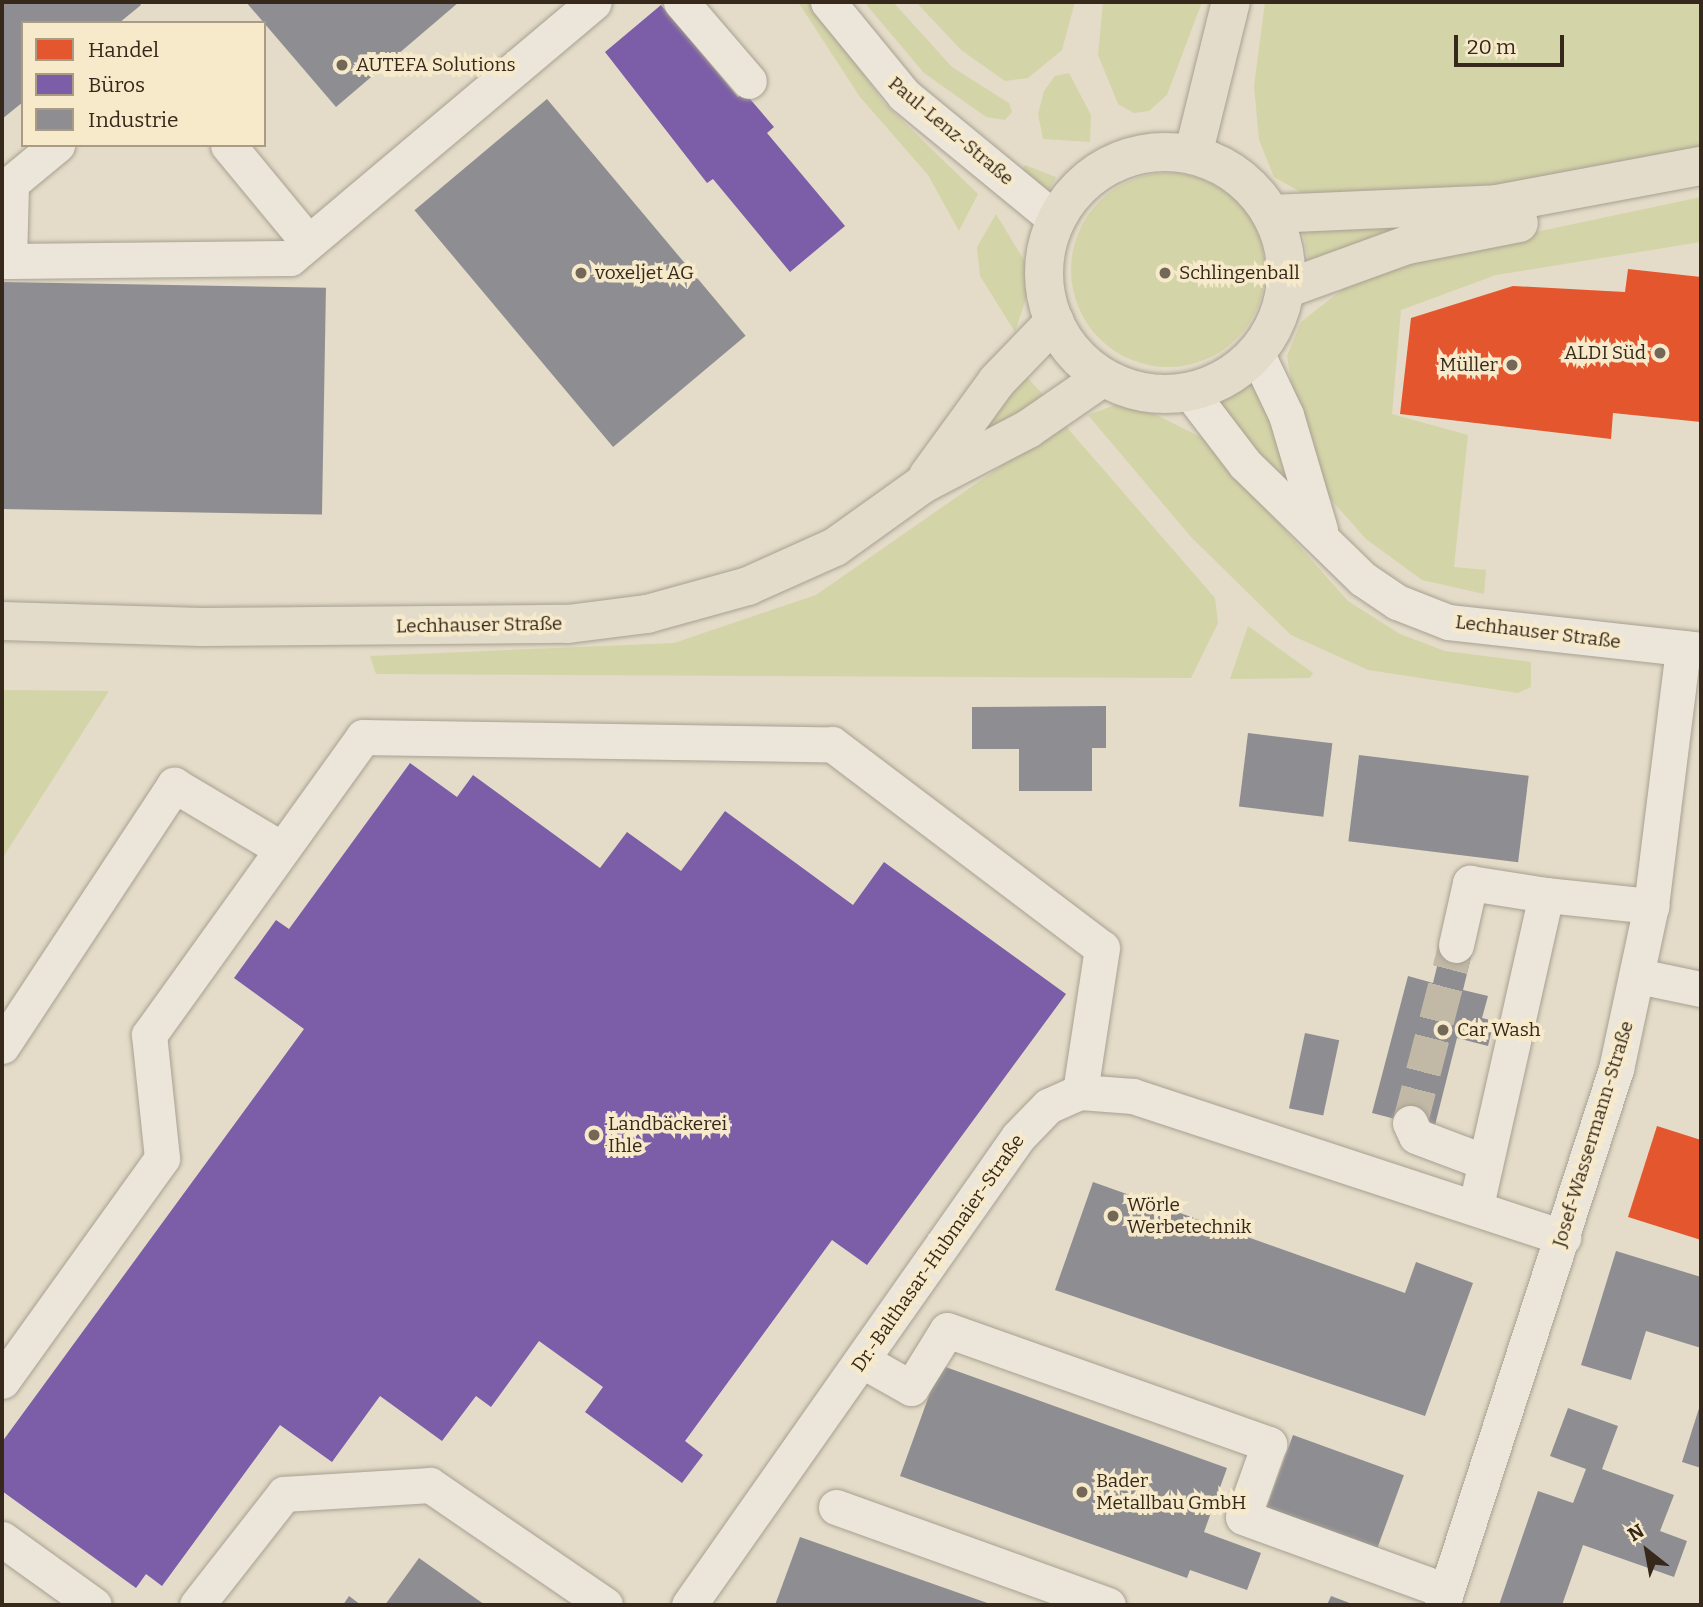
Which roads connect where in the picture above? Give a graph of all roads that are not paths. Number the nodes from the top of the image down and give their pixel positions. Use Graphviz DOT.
graph roads {
  1 [pos="681,2"];
  2 [pos="828,2"];
  3 [pos="1231,2"];
  4 [pos="579,7"];
  5 [pos="749,81"];
  6 [pos="55,147"];
  7 [pos="231,147"];
  8 [pos="1193,155"];
  9 [pos="1701,166"];
  10 [pos="1701,187"];
  11 [pos="1271,214"];
  12 [pos="6,217"];
  13 [pos="1056,220"];
  14 [pos="308,242"];
  15 [pos="5,261"];
  16 [pos="1286,289"];
  17 [pos="1055,321"];
  18 [pos="1256,352"];
  19 [pos="1102,378"];
  20 [pos="1190,392"];
  21 [pos="923,484"];
  22 [pos="1321,533"];
  23 [pos="2,621"];
  24 [pos="1692,649"];
  25 [pos="280,848"];
  26 [pos="1546,895"];
  27 [pos="1651,906"];
  28 [pos="1456,945"];
  29 [pos="1638,976"];
  30 [pos="1701,989"];
  31 [pos="2,1046"];
  32 [pos="1080,1092"];
  33 [pos="1410,1123"];
  34 [pos="1485,1162"];
  35 [pos="1475,1206"];
  36 [pos="1563,1237"];
  37 [pos="863,1361"];
  38 [pos="2,1381"];
  39 [pos="836,1507"];
  40 [pos="2,1539"];
  41 [pos="1444,1598"];
  42 [pos="94,1605"];
  43 [pos="197,1605"];
  44 [pos="605,1605"];
  45 [pos="689,1605"];
  46 [pos="1108,1605"];
  1 -- 5 [label="street"];
  2 -- 13 [label="street, Paul-Lenz-Straße"];
  3 -- 8 [label="main road"];
  4 -- 14 [label="street"];
  6 -- 12 [label="street"];
  7 -- 14 [label="street"];
  8 -- 11 [label="main road"];
  8 -- 13 [label="main road"];
  9 -- 11 [label="main road"];
  10 -- 16 [label="main road"];
  11 -- 16 [label="main road"];
  12 -- 15 [label="street"];
  13 -- 17 [label="main road"];
  14 -- 15 [label="street"];
  16 -- 18 [label="main road"];
  17 -- 19 [label="main road"];
  17 -- 21 [label="main road, Lechhauser Straße"];
  18 -- 20 [label="main road"];
  18 -- 22 [label="street, Lechhauser Straße"];
  19 -- 20 [label="main road"];
  19 -- 21 [label="main road, Lechhauser Straße"];
  20 -- 22 [label="street, Lechhauser Straße"];
  21 -- 23 [label="main road, Lechhauser Straße"];
  22 -- 24 [label="street, Lechhauser Straße"];
  24 -- 27 [label="street, Josef-Wassermann-Straße"];
  25 -- 31 [label="street"];
  25 -- 32 [label="street"];
  25 -- 38 [label="street"];
  26 -- 27 [label="street"];
  26 -- 28 [label="street"];
  26 -- 34 [label="street"];
  27 -- 29 [label="street, Josef-Wassermann-Straße"];
  29 -- 30 [label="street"];
  29 -- 36 [label="street, Josef-Wassermann-Straße"];
  32 -- 35 [label="street, Dr.-Balthasar-Hubmaier-Straße"];
  32 -- 37 [label="street, Dr.-Balthasar-Hubmaier-Straße"];
  33 -- 34 [label="street"];
  34 -- 35 [label="street"];
  35 -- 36 [label="street, Dr.-Balthasar-Hubmaier-Straße"];
  36 -- 41 [label="street, Josef-Wassermann-Straße"];
  37 -- 41 [label="street"];
  37 -- 45 [label="street, Dr.-Balthasar-Hubmaier-Straße"];
  39 -- 46 [label="street"];
  40 -- 42 [label="street"];
  43 -- 44 [label="street"];
}
